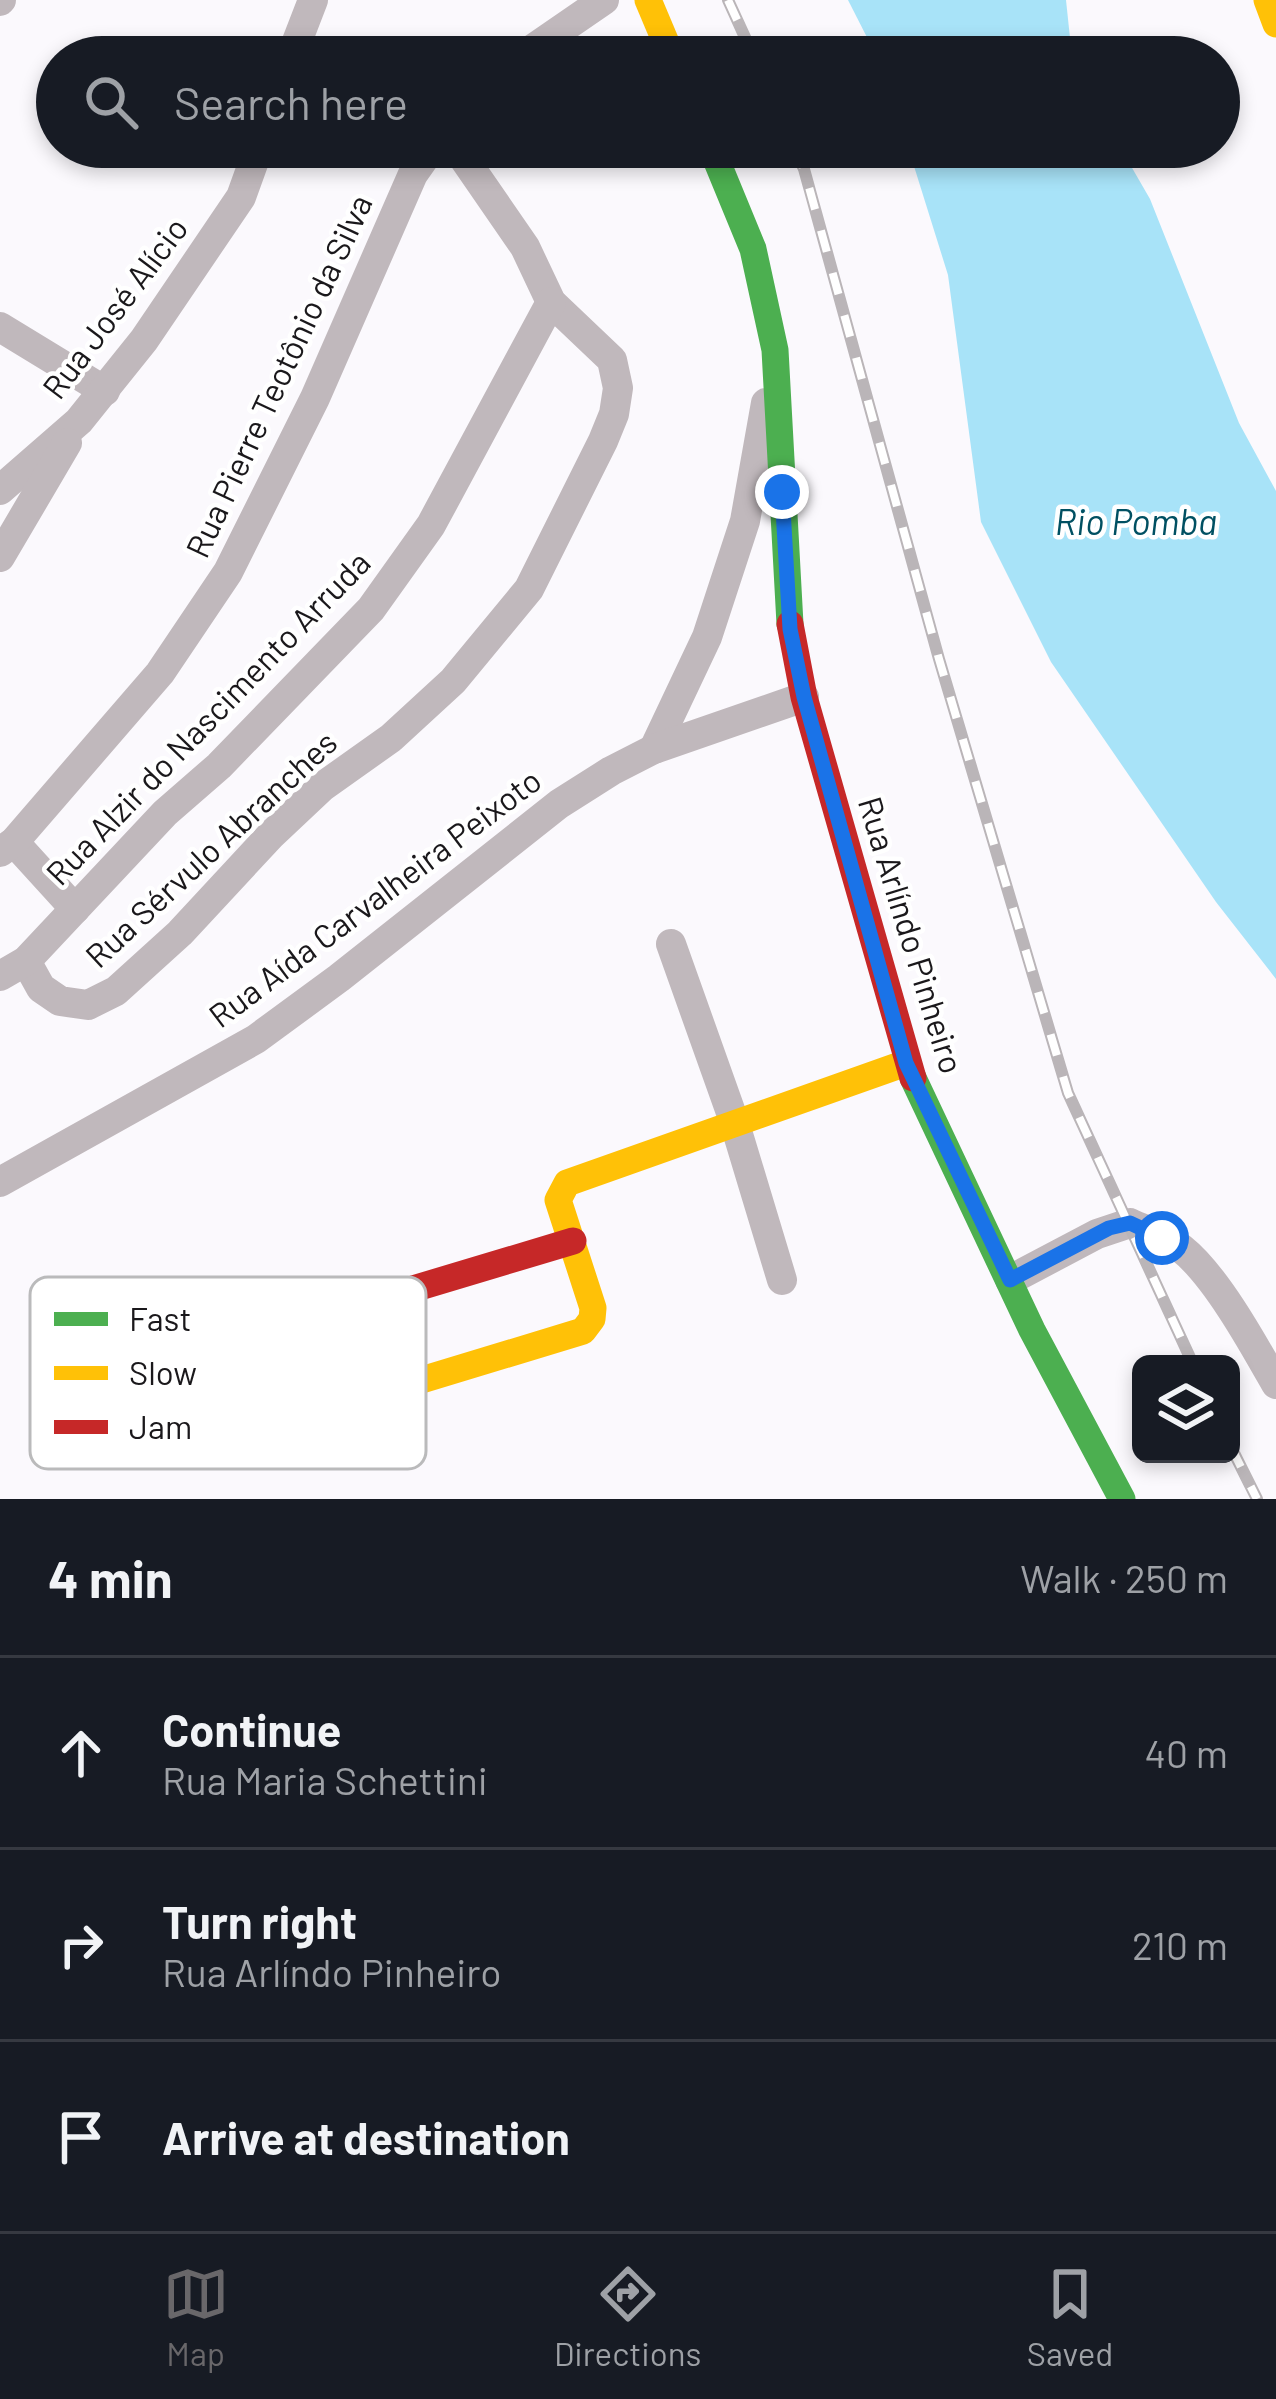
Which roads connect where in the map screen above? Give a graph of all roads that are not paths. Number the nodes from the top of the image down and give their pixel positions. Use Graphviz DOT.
graph roads {
  1 [pos="313,0"];
  2 [pos="604,0"];
  3 [pos="648,0"];
  4 [pos="1267,0"];
  5 [pos="1276,24"];
  6 [pos="299,36"];
  7 [pos="552,36"];
  8 [pos="664,36"];
  9 [pos="251,168"];
  10 [pos="417,168"];
  11 [pos="470,168"];
  12 [pos="720,168"];
  13 [pos="551,302"];
  14 [pos="0,327"];
  15 [pos="775,350"];
  16 [pos="105,391"];
  17 [pos="79,421"];
  18 [pos="0,490"];
  19 [pos="0,557"];
  20 [pos="804,697"];
  21 [pos="654,749"];
  22 [pos="7,847"];
  23 [pos="75,910"];
  24 [pos="670,944"];
  25 [pos="13,969"];
  26 [pos="906,1063"];
  27 [pos="734,1121"];
  28 [pos="0,1182"];
  29 [pos="573,1241"];
  30 [pos="782,1280"];
  31 [pos="1010,1280"];
  32 [pos="426,1285"];
  33 [pos="426,1380"];
  34 [pos="1276,1384"];
  35 [pos="1122,1499"];
  1 -- 6 [label="street"];
  2 -- 7 [label="street"];
  3 -- 8 [label="street"];
  4 -- 5 [label="street"];
  9 -- 16 [label="street, Rua José Alício"];
  10 -- 22 [label="street, Rua Pierre Teotônio da Silva"];
  11 -- 13 [label="street, Rua Sérvulo Abranches"];
  12 -- 15 [label="street, Rua Arlíndo Pinheiro"];
  13 -- 23 [label="street, Rua Alzir do Nascimento Arruda"];
  13 -- 25 [label="street, Rua Sérvulo Abranches"];
  14 -- 16 [label="street"];
  15 -- 20 [label="street, Rua Arlíndo Pinheiro"];
  15 -- 21 [label="street"];
  16 -- 17 [label="street, Rua José Alício"];
  17 -- 18 [label="street, Rua José Alício"];
  17 -- 19 [label="street"];
  20 -- 21 [label="street, Rua Aída Carvalheira Peixoto"];
  20 -- 26 [label="street, Rua Arlíndo Pinheiro"];
  21 -- 28 [label="street, Rua Aída Carvalheira Peixoto"];
  22 -- 23 [label="street"];
  23 -- 25 [label="street, Rua Alzir do Nascimento Arruda"];
  24 -- 27 [label="street"];
  26 -- 27 [label="street"];
  26 -- 31 [label="street, Rua Arlíndo Pinheiro"];
  27 -- 29 [label="street"];
  27 -- 30 [label="street"];
  29 -- 32 [label="street"];
  29 -- 33 [label="street"];
  31 -- 34 [label="street"];
  31 -- 35 [label="street, Rua Arlíndo Pinheiro"];
}
